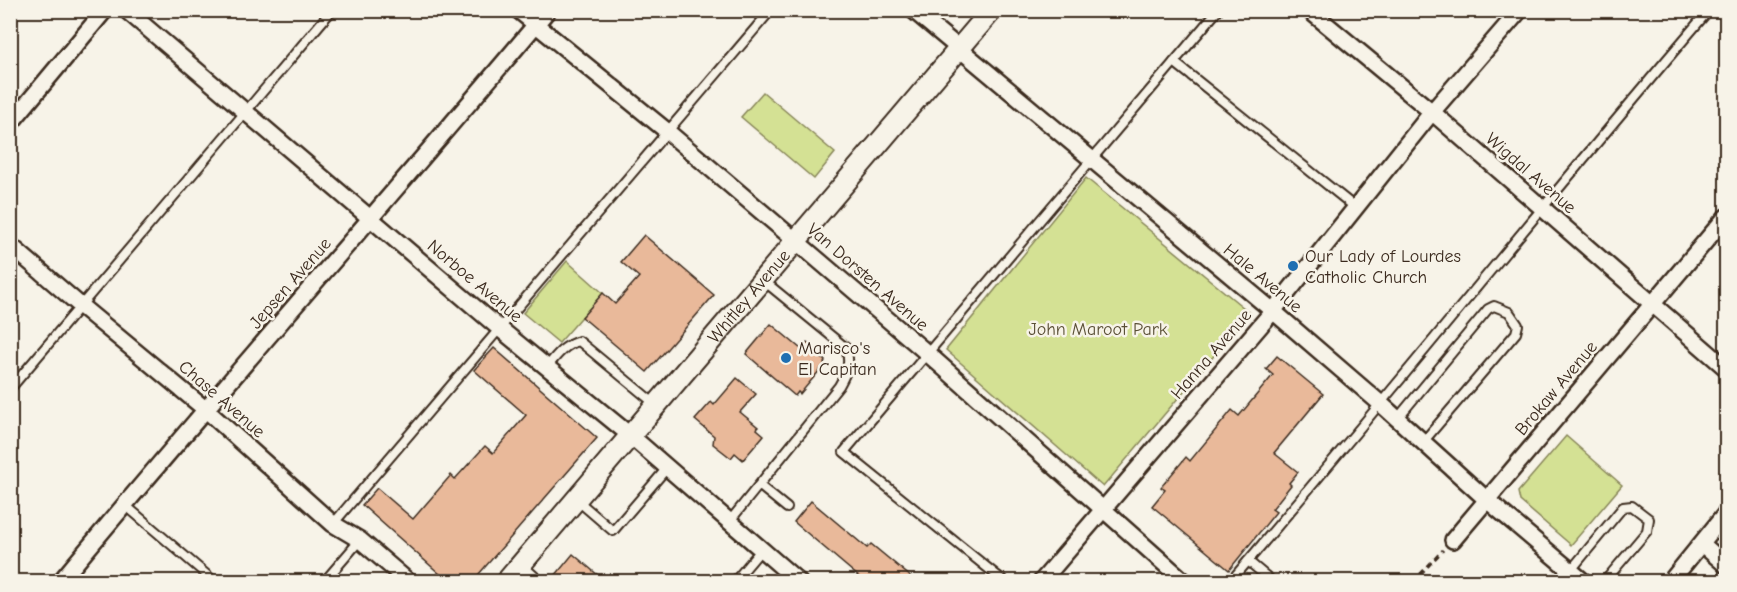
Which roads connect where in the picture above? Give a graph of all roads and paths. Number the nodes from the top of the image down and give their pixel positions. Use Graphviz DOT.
graph roads {
  1 [pos="105,10"];
  2 [pos="126,10"];
  3 [pos="332,10"];
  4 [pos="518,10"];
  5 [pos="548,10"];
  6 [pos="771,10"];
  7 [pos="913,10"];
  8 [pos="992,10"];
  9 [pos="1218,10"];
  10 [pos="1309,10"];
  11 [pos="1709,10"];
  12 [pos="1511,14"];
  13 [pos="536,25"];
  14 [pos="960,49"];
  15 [pos="1174,62"];
  16 [pos="1432,112"];
  17 [pos="245,113"];
  18 [pos="10,124"];
  19 [pos="668,132"];
  20 [pos="1090,160"];
  21 [pos="1356,208"];
  22 [pos="1542,208"];
  23 [pos="1726,217"];
  24 [pos="371,219"];
  25 [pos="796,241"];
  26 [pos="10,245"];
  27 [pos="763,280"];
  28 [pos="1653,304"];
  29 [pos="81,307"];
  30 [pos="1273,312"];
  31 [pos="500,328"];
  32 [pos="927,353"];
  33 [pos="547,367"];
  34 [pos="1726,368"];
  35 [pos="10,389"];
  36 [pos="1381,404"];
  37 [pos="657,405"];
  38 [pos="206,409"];
  39 [pos="1397,419"];
  40 [pos="631,436"];
  41 [pos="1423,442"];
  42 [pos="667,468"];
  43 [pos="760,486"];
  44 [pos="576,499"];
  45 [pos="1487,500"];
  46 [pos="124,504"];
  47 [pos="787,508"];
  48 [pos="1102,510"];
  49 [pos="1726,513"];
  50 [pos="729,522"];
  51 [pos="333,524"];
  52 [pos="360,540"];
  53 [pos="1453,540"];
  54 [pos="1702,544"];
  55 [pos="761,550"];
  56 [pos="1248,561"];
  57 [pos="521,564"];
  58 [pos="1726,565"];
  59 [pos="1570,570"];
  60 [pos="60,582"];
  61 [pos="215,582"];
  62 [pos="324,582"];
  63 [pos="409,582"];
  64 [pos="506,582"];
  65 [pos="541,582"];
  66 [pos="734,582"];
  67 [pos="798,582"];
  68 [pos="1005,582"];
  69 [pos="1041,582"];
  70 [pos="1185,582"];
  71 [pos="1230,582"];
  72 [pos="1273,582"];
  73 [pos="1413,582"];
  74 [pos="1584,582"];
  75 [pos="1604,582"];
  76 [pos="1670,582"];
  1 -- 18 [label="street"];
  2 -- 17 [label="street, Norboe Avenue"];
  3 -- 17 [label="lane"];
  4 -- 13 [label="street, Van Dorsten Avenue"];
  5 -- 13 [label="street, Jepsen Avenue"];
  6 -- 19 [label="lane"];
  7 -- 14 [label="street, Hale Avenue"];
  8 -- 14 [label="street, Whitley Avenue"];
  9 -- 15 [label="lane"];
  10 -- 16 [label="street, Wigdal Avenue"];
  11 -- 22 [label="lane"];
  12 -- 16 [label="street, Hanna Avenue"];
  13 -- 19 [label="street, Van Dorsten Avenue"];
  13 -- 24 [label="street, Jepsen Avenue"];
  14 -- 20 [label="street, Hale Avenue"];
  14 -- 25 [label="street, Whitley Avenue"];
  15 -- 20 [label="lane"];
  15 -- 21 [label="lane"];
  16 -- 21 [label="street, Hanna Avenue"];
  16 -- 22 [label="street, Wigdal Avenue"];
  17 -- 24 [label="street, Norboe Avenue"];
  17 -- 29 [label="lane"];
  19 -- 25 [label="street, Van Dorsten Avenue"];
  19 -- 31 [label="lane"];
  20 -- 30 [label="street, Hale Avenue"];
  20 -- 32 [label="lane"];
  21 -- 30 [label="street, Hanna Avenue"];
  22 -- 28 [label="street, Wigdal Avenue"];
  22 -- 36 [label="lane"];
  23 -- 28 [label="street, Brokaw Avenue"];
  24 -- 31 [label="street, Norboe Avenue"];
  24 -- 38 [label="street, Jepsen Avenue"];
  25 -- 27 [label="street, Whitley Avenue"];
  25 -- 32 [label="street, Van Dorsten Avenue"];
  26 -- 29 [label="street, Chase Avenue"];
  27 -- 37 [label="street, Whitley Avenue"];
  27 -- 43 [label="lane"];
  28 -- 34 [label="street, Wigdal Avenue"];
  28 -- 45 [label="street, Brokaw Avenue"];
  29 -- 35 [label="lane"];
  29 -- 38 [label="street, Chase Avenue"];
  30 -- 36 [label="street, Hale Avenue"];
  30 -- 48 [label="street, Hanna Avenue"];
  31 -- 33 [label="street, Norboe Avenue"];
  31 -- 51 [label="lane"];
  32 -- 48 [label="street, Van Dorsten Avenue"];
  32 -- 68 [label="lane"];
  33 -- 37 [label="lane"];
  33 -- 40 [label="street, Norboe Avenue"];
  36 -- 39 [label="street, Hale Avenue"];
  36 -- 56 [label="lane"];
  37 -- 40 [label="street, Whitley Avenue"];
  38 -- 46 [label="street, Jepsen Avenue"];
  38 -- 51 [label="street, Chase Avenue"];
  39 -- 41 [label="street, Hale Avenue"];
  39 -- 41 [label="lane"];
  40 -- 42 [label="street, Norboe Avenue"];
  40 -- 44 [label="street, Whitley Avenue"];
  41 -- 45 [label="street, Hale Avenue"];
  42 -- 44 [label="lane"];
  42 -- 50 [label="street, Norboe Avenue"];
  43 -- 47 [label="lane"];
  43 -- 50 [label="lane"];
  44 -- 57 [label="street, Whitley Avenue"];
  45 -- 53 [label="street, Brokaw Avenue"];
  45 -- 59 [label="street, Hale Avenue"];
  46 -- 60 [label="street, Jepsen Avenue"];
  46 -- 61 [label="lane"];
  48 -- 69 [label="street, Hanna Avenue"];
  48 -- 70 [label="street, Van Dorsten Avenue"];
  49 -- 54 [label="street"];
  50 -- 55 [label="street, Norboe Avenue"];
  51 -- 52 [label="street, Chase Avenue"];
  52 -- 62 [label="lane"];
  52 -- 63 [label="street, Chase Avenue"];
  53 -- 73 [label="path"];
  54 -- 58 [label="street"];
  54 -- 76 [label="street"];
  55 -- 66 [label="lane"];
  55 -- 67 [label="street, Norboe Avenue"];
  56 -- 71 [label="lane"];
  56 -- 72 [label="lane"];
  57 -- 64 [label="street, Whitley Avenue"];
  57 -- 65 [label="lane"];
  59 -- 74 [label="street, Hale Avenue"];
  59 -- 75 [label="lane"];
}
